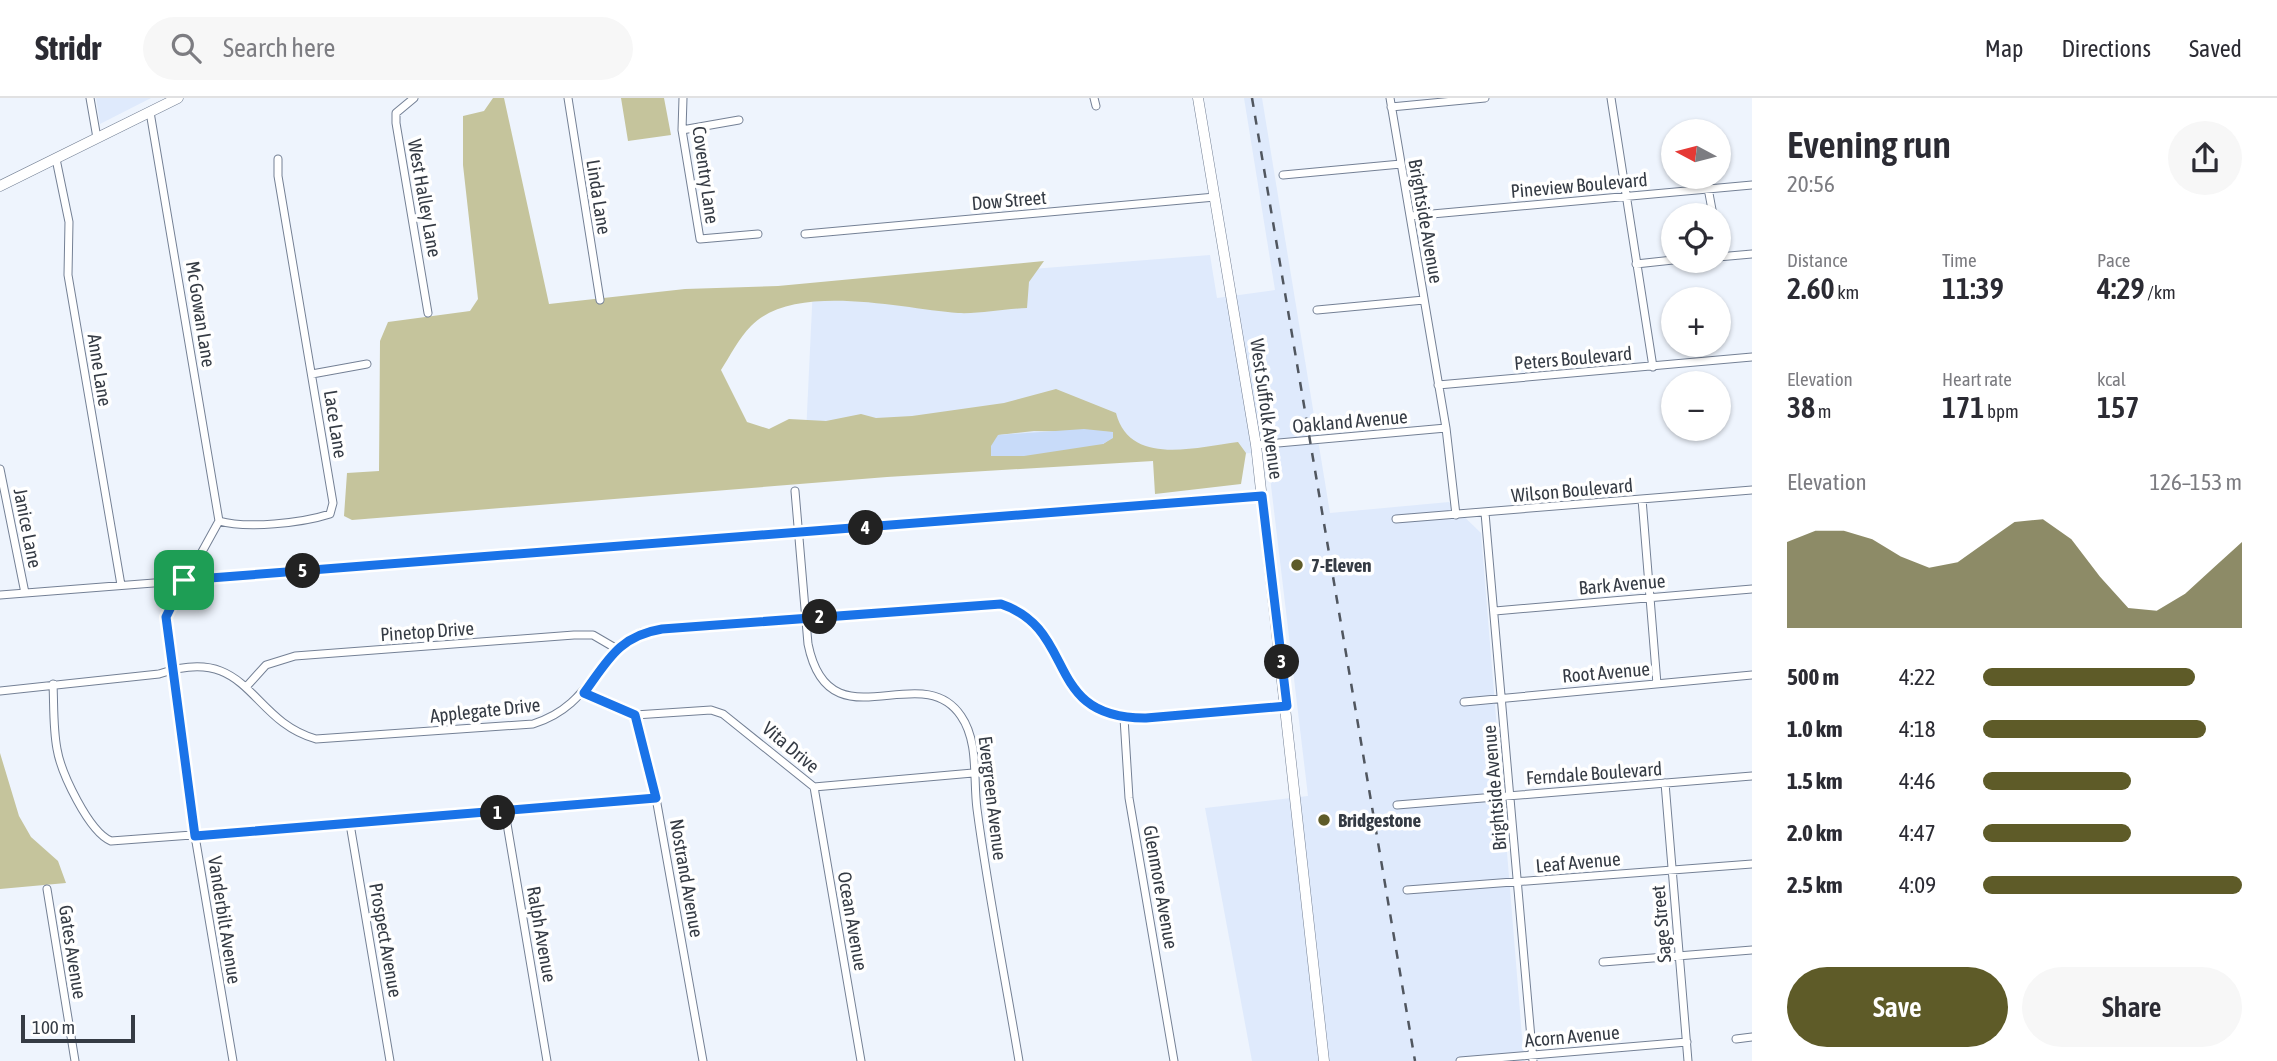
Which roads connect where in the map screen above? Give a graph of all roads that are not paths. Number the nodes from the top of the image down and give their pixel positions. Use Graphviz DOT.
graph roads {
  1 [pos="90,98"];
  2 [pos="178,98"];
  3 [pos="414,98"];
  4 [pos="568,98"];
  5 [pos="683,98"];
  6 [pos="1198,98"];
  7 [pos="1485,98"];
  8 [pos="1611,98"];
  9 [pos="1391,102"];
  10 [pos="150,112"];
  11 [pos="739,120"];
  12 [pos="682,130"];
  13 [pos="97,138"];
  14 [pos="56,159"];
  15 [pos="278,159"];
  16 [pos="1401,164"];
  17 [pos="1283,175"];
  18 [pos="1752,185"];
  19 [pos="0,186"];
  20 [pos="1731,186"];
  21 [pos="1699,189"];
  22 [pos="1626,196"];
  23 [pos="1215,197"];
  24 [pos="1410,216"];
  25 [pos="758,234"];
  26 [pos="805,234"];
  27 [pos="1752,254"];
  28 [pos="1731,255"];
  29 [pos="1661,261"];
  30 [pos="1636,264"];
  31 [pos="600,300"];
  32 [pos="1424,300"];
  33 [pos="1318,310"];
  34 [pos="428,313"];
  35 [pos="1752,358"];
  36 [pos="367,364"];
  37 [pos="1653,366"];
  38 [pos="312,374"];
  39 [pos="1438,386"];
  40 [pos="1446,428"];
  41 [pos="1256,445"];
  42 [pos="0,469"];
  43 [pos="1752,490"];
  44 [pos="795,491"];
  45 [pos="1262,496"];
  46 [pos="1642,499"];
  47 [pos="1485,513"];
  48 [pos="1456,516"];
  49 [pos="1395,519"];
  50 [pos="219,521"];
  51 [pos="799,533"];
  52 [pos="184,580"];
  53 [pos="121,585"];
  54 [pos="1752,589"];
  55 [pos="25,593"];
  56 [pos="0,595"];
  57 [pos="1650,598"];
  58 [pos="1495,611"];
  59 [pos="805,618"];
  60 [pos="617,649"];
  61 [pos="172,670"];
  62 [pos="1752,675"];
  63 [pos="53,684"];
  64 [pos="1657,684"];
  65 [pos="247,685"];
  66 [pos="0,691"];
  67 [pos="584,693"];
  68 [pos="1502,696"];
  69 [pos="1464,702"];
  70 [pos="1287,706"];
  71 [pos="635,715"];
  72 [pos="1124,718"];
  73 [pos="973,773"];
  74 [pos="1752,776"];
  75 [pos="1665,783"];
  76 [pos="814,787"];
  77 [pos="1510,795"];
  78 [pos="656,798"];
  79 [pos="1397,805"];
  80 [pos="505,813"];
  81 [pos="350,824"];
  82 [pos="195,836"];
  83 [pos="1752,864"];
  84 [pos="1672,870"];
  85 [pos="1518,883"];
  86 [pos="47,889"];
  87 [pos="1407,890"];
  88 [pos="1752,950"];
  89 [pos="1679,956"];
  90 [pos="1603,962"];
  91 [pos="1752,1037"];
  92 [pos="1736,1038"];
  93 [pos="1687,1042"];
  94 [pos="1533,1058"];
  95 [pos="75,1061"];
  96 [pos="233,1061"];
  97 [pos="390,1061"];
  98 [pos="547,1061"];
  99 [pos="703,1061"];
  100 [pos="861,1061"];
  101 [pos="1019,1061"];
  102 [pos="1174,1061"];
  103 [pos="1324,1061"];
  104 [pos="1460,1061"];
  105 [pos="1688,1061"];
  1 -- 13 [label="street"];
  2 -- 10 [label="main road"];
  3 -- 34 [label="street, West Halley Lane"];
  4 -- 31 [label="street, Linda Lane"];
  5 -- 12 [label="street, Coventry Lane"];
  6 -- 23 [label="main road, West Suffolk Avenue"];
  7 -- 9 [label="street"];
  8 -- 22 [label="street"];
  9 -- 16 [label="street, Brightside Avenue"];
  10 -- 13 [label="main road"];
  10 -- 50 [label="street, Mc Gowan Lane"];
  11 -- 12 [label="street"];
  12 -- 25 [label="street, Coventry Lane"];
  13 -- 14 [label="main road"];
  14 -- 19 [label="main road"];
  14 -- 53 [label="street, Anne Lane"];
  15 -- 38 [label="street, Lace Lane"];
  16 -- 17 [label="street"];
  16 -- 24 [label="street, Brightside Avenue"];
  18 -- 20 [label="street, Pineview Boulevard"];
  21 -- 22 [label="street, Pineview Boulevard"];
  22 -- 24 [label="street, Pineview Boulevard"];
  22 -- 30 [label="street"];
  23 -- 26 [label="street, Dow Street"];
  23 -- 41 [label="main road, West Suffolk Avenue"];
  24 -- 32 [label="street, Brightside Avenue"];
  27 -- 28 [label="street"];
  29 -- 30 [label="street"];
  30 -- 37 [label="street"];
  32 -- 33 [label="street"];
  32 -- 39 [label="street, Brightside Avenue"];
  35 -- 37 [label="street, Peters Boulevard"];
  36 -- 38 [label="street"];
  37 -- 39 [label="street, Peters Boulevard"];
  38 -- 50 [label="street, Lace Lane"];
  39 -- 40 [label="street, Brightside Avenue"];
  40 -- 41 [label="street, Oakland Avenue"];
  40 -- 48 [label="street, Brightside Avenue"];
  41 -- 45 [label="main road, West Suffolk Avenue"];
  42 -- 55 [label="street, Janice Lane"];
  43 -- 46 [label="street, Wilson Boulevard"];
  44 -- 51 [label="street, Evergreen Avenue"];
  45 -- 51 [label="street"];
  45 -- 70 [label="main road, West Suffolk Avenue"];
  46 -- 47 [label="street, Wilson Boulevard"];
  46 -- 57 [label="street"];
  47 -- 48 [label="street, Wilson Boulevard"];
  47 -- 58 [label="street, Brightside Avenue"];
  48 -- 49 [label="street, Wilson Boulevard"];
  50 -- 52 [label="street"];
  51 -- 52 [label="street"];
  51 -- 59 [label="street, Evergreen Avenue"];
  52 -- 53 [label="street"];
  52 -- 61 [label="street, Vanderbilt Avenue"];
  53 -- 55 [label="street"];
  54 -- 57 [label="street, Bark Avenue"];
  55 -- 56 [label="street"];
  57 -- 58 [label="street, Bark Avenue"];
  57 -- 64 [label="street"];
  58 -- 68 [label="street, Brightside Avenue"];
  59 -- 60 [label="street, Applegate Drive"];
  59 -- 72 [label="street, Applegate Drive"];
  59 -- 73 [label="street, Evergreen Avenue"];
  60 -- 65 [label="street, Pinetop Drive"];
  60 -- 67 [label="street, Applegate Drive"];
  61 -- 63 [label="street, Applegate Drive"];
  61 -- 65 [label="street, Applegate Drive"];
  61 -- 82 [label="street, Vanderbilt Avenue"];
  62 -- 64 [label="street, Root Avenue"];
  63 -- 66 [label="street, Applegate Drive"];
  63 -- 82 [label="street"];
  64 -- 68 [label="street, Root Avenue"];
  65 -- 67 [label="street, Applegate Drive"];
  67 -- 71 [label="street"];
  68 -- 69 [label="street, Root Avenue"];
  68 -- 77 [label="street, Brightside Avenue"];
  70 -- 72 [label="street, Applegate Drive"];
  70 -- 103 [label="main road, West Suffolk Avenue"];
  71 -- 76 [label="street, Vita Drive"];
  71 -- 78 [label="street, Nostrand Avenue"];
  72 -- 102 [label="street, Glenmore Avenue"];
  73 -- 76 [label="street, Vita Drive"];
  73 -- 101 [label="street, Evergreen Avenue"];
  74 -- 75 [label="street, Ferndale Boulevard"];
  75 -- 77 [label="street, Ferndale Boulevard"];
  75 -- 84 [label="street, Sage Street"];
  76 -- 100 [label="street, Ocean Avenue"];
  77 -- 79 [label="street, Ferndale Boulevard"];
  77 -- 85 [label="street, Brightside Avenue"];
  78 -- 80 [label="street"];
  78 -- 99 [label="street, Nostrand Avenue"];
  80 -- 81 [label="street"];
  80 -- 98 [label="street, Ralph Avenue"];
  81 -- 82 [label="street"];
  81 -- 97 [label="street, Prospect Avenue"];
  82 -- 96 [label="street, Vanderbilt Avenue"];
  83 -- 84 [label="street, Leaf Avenue"];
  84 -- 85 [label="street, Leaf Avenue"];
  84 -- 89 [label="street, Sage Street"];
  85 -- 87 [label="street, Leaf Avenue"];
  85 -- 94 [label="street, Brightside Avenue"];
  86 -- 95 [label="street, Gates Avenue"];
  88 -- 89 [label="street"];
  89 -- 90 [label="street"];
  89 -- 93 [label="street, Sage Street"];
  91 -- 92 [label="street"];
  93 -- 94 [label="street, Acorn Avenue"];
  93 -- 105 [label="street, Sage Street"];
  94 -- 104 [label="street, Acorn Avenue"];
}
